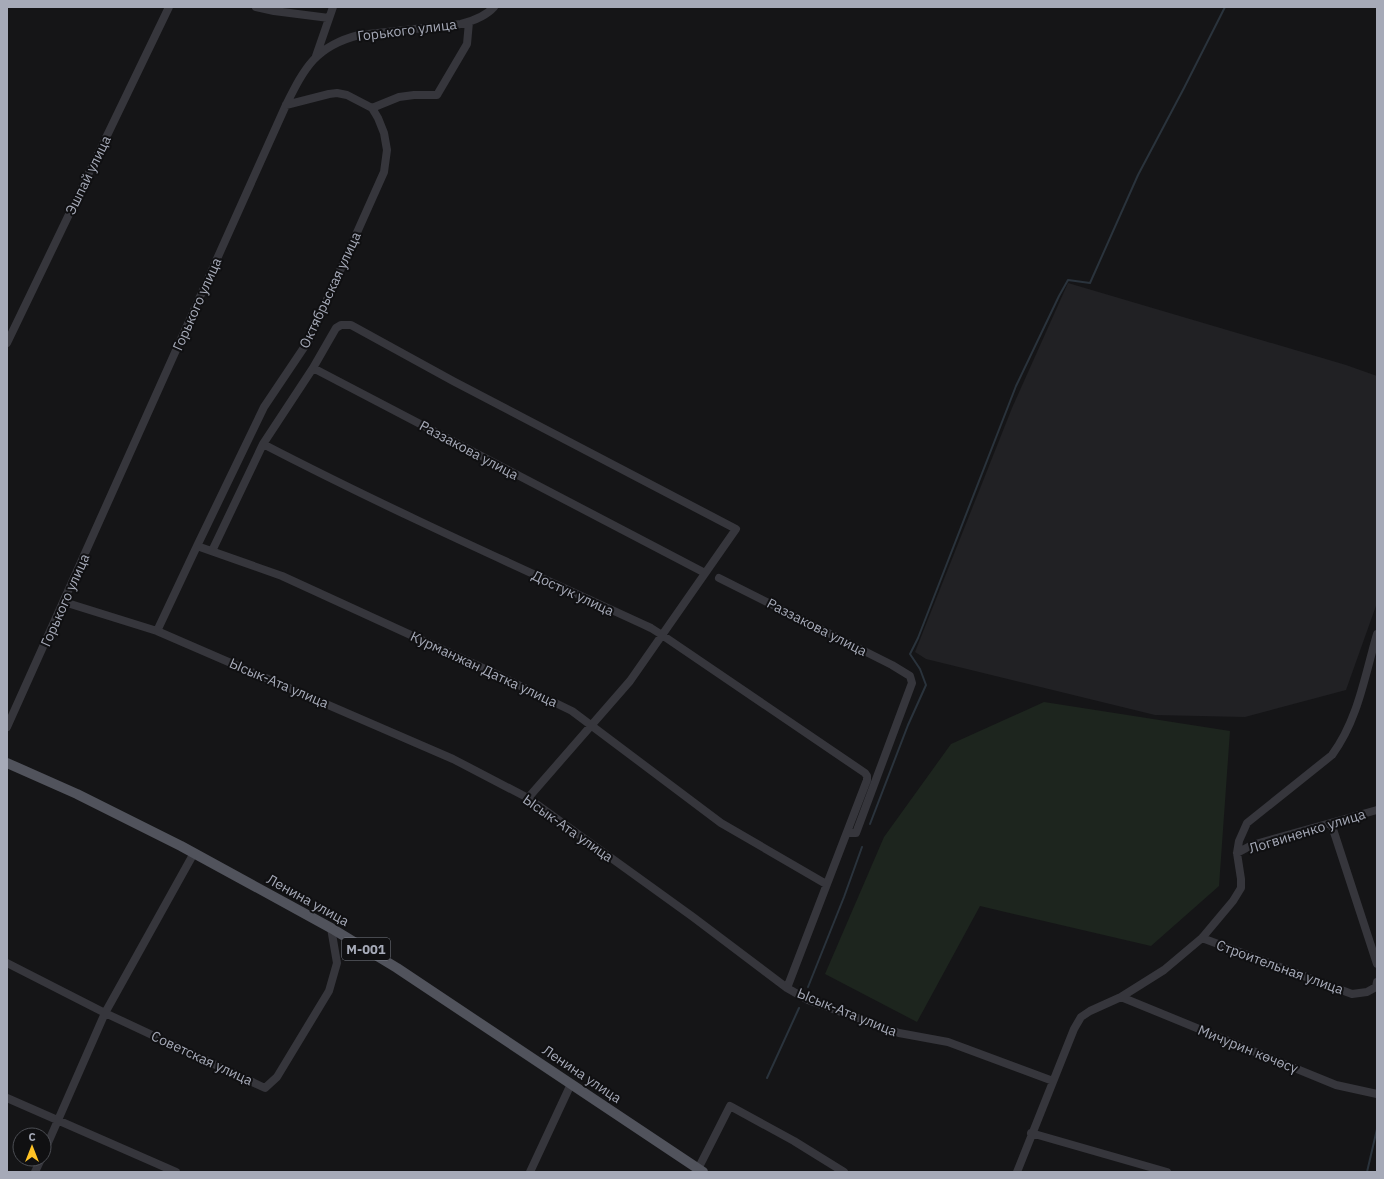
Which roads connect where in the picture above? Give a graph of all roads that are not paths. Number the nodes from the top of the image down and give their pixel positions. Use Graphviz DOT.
graph roads {
  1 [pos="170,7"];
  2 [pos="256,7"];
  3 [pos="333,7"];
  4 [pos="494,7"];
  5 [pos="329,18"];
  6 [pos="469,22"];
  7 [pos="316,56"];
  8 [pos="286,105"];
  9 [pos="372,108"];
  10 [pos="7,343"];
  11 [pos="313,368"];
  12 [pos="263,444"];
  13 [pos="197,546"];
  14 [pos="212,551"];
  15 [pos="705,573"];
  16 [pos="720,578"];
  17 [pos="64,602"];
  18 [pos="157,631"];
  19 [pos="1377,634"];
  20 [pos="662,635"];
  21 [pos="592,726"];
  22 [pos="7,727"];
  23 [pos="7,763"];
  24 [pos="528,798"];
  25 [pos="1377,810"];
  26 [pos="1331,823"];
  27 [pos="847,833"];
  28 [pos="194,853"];
  29 [pos="1237,853"];
  30 [pos="826,884"];
  31 [pos="331,928"];
  32 [pos="1202,938"];
  33 [pos="7,963"];
  34 [pos="1377,964"];
  35 [pos="1377,982"];
  36 [pos="787,988"];
  37 [pos="1121,997"];
  38 [pos="105,1013"];
  39 [pos="1053,1081"];
  40 [pos="571,1084"];
  41 [pos="1377,1094"];
  42 [pos="7,1098"];
  43 [pos="58,1120"];
  44 [pos="52,1134"];
  45 [pos="1031,1134"];
  46 [pos="701,1170"];
  47 [pos="176,1172"];
  48 [pos="530,1172"];
  49 [pos="844,1172"];
  50 [pos="1017,1172"];
  51 [pos="1167,1172"];
  1 -- 10 [label="street, Эшпай улица"];
  2 -- 5 [label="street"];
  3 -- 5 [label="street"];
  4 -- 6 [label="street, Горького улица"];
  5 -- 7 [label="street"];
  6 -- 7 [label="street, Горького улица"];
  6 -- 9 [label="street"];
  7 -- 8 [label="street, Горького улица"];
  8 -- 9 [label="street"];
  8 -- 17 [label="street, Горького улица"];
  9 -- 13 [label="street, Октябрьская улица"];
  11 -- 12 [label="street"];
  11 -- 15 [label="street, Раззакова улица"];
  11 -- 15 [label="street"];
  12 -- 14 [label="street"];
  12 -- 20 [label="street, Достук улица"];
  13 -- 14 [label="street, Курманжан Датка улица"];
  13 -- 18 [label="street"];
  14 -- 21 [label="street, Курманжан Датка улица"];
  15 -- 20 [label="street"];
  16 -- 27 [label="street, Раззакова улица"];
  17 -- 18 [label="street, Ысык-Ата улица"];
  17 -- 22 [label="street, Горького улица"];
  18 -- 24 [label="street, Ысык-Ата улица"];
  19 -- 29 [label="street"];
  20 -- 21 [label="street"];
  20 -- 27 [label="street, Достук улица"];
  21 -- 24 [label="street"];
  21 -- 30 [label="street, Курманжан Датка улица"];
  23 -- 28 [label="main road, Ленина улица / М-001"];
  24 -- 36 [label="street, Ысык-Ата улица"];
  25 -- 26 [label="street, Логвиненко улица"];
  26 -- 29 [label="street, Логвиненко улица"];
  26 -- 34 [label="street"];
  27 -- 30 [label="street"];
  28 -- 31 [label="main road, Ленина улица / М-001"];
  28 -- 38 [label="street"];
  29 -- 32 [label="street"];
  30 -- 36 [label="street"];
  31 -- 38 [label="street, Советская улица"];
  31 -- 40 [label="main road, Ленина улица / М-001"];
  32 -- 35 [label="street, Строительная улица"];
  32 -- 37 [label="street"];
  33 -- 38 [label="street, Советская улица"];
  36 -- 39 [label="street, Ысык-Ата улица"];
  37 -- 39 [label="street"];
  37 -- 41 [label="street, Мичурин көчөсү"];
  38 -- 43 [label="street"];
  39 -- 45 [label="street"];
  40 -- 46 [label="main road, Ленина улица / М-001"];
  40 -- 48 [label="street"];
  42 -- 43 [label="street"];
  43 -- 44 [label="street"];
  43 -- 47 [label="street"];
  45 -- 50 [label="street"];
  45 -- 51 [label="street"];
  46 -- 49 [label="street, Ленина улица"];
}
